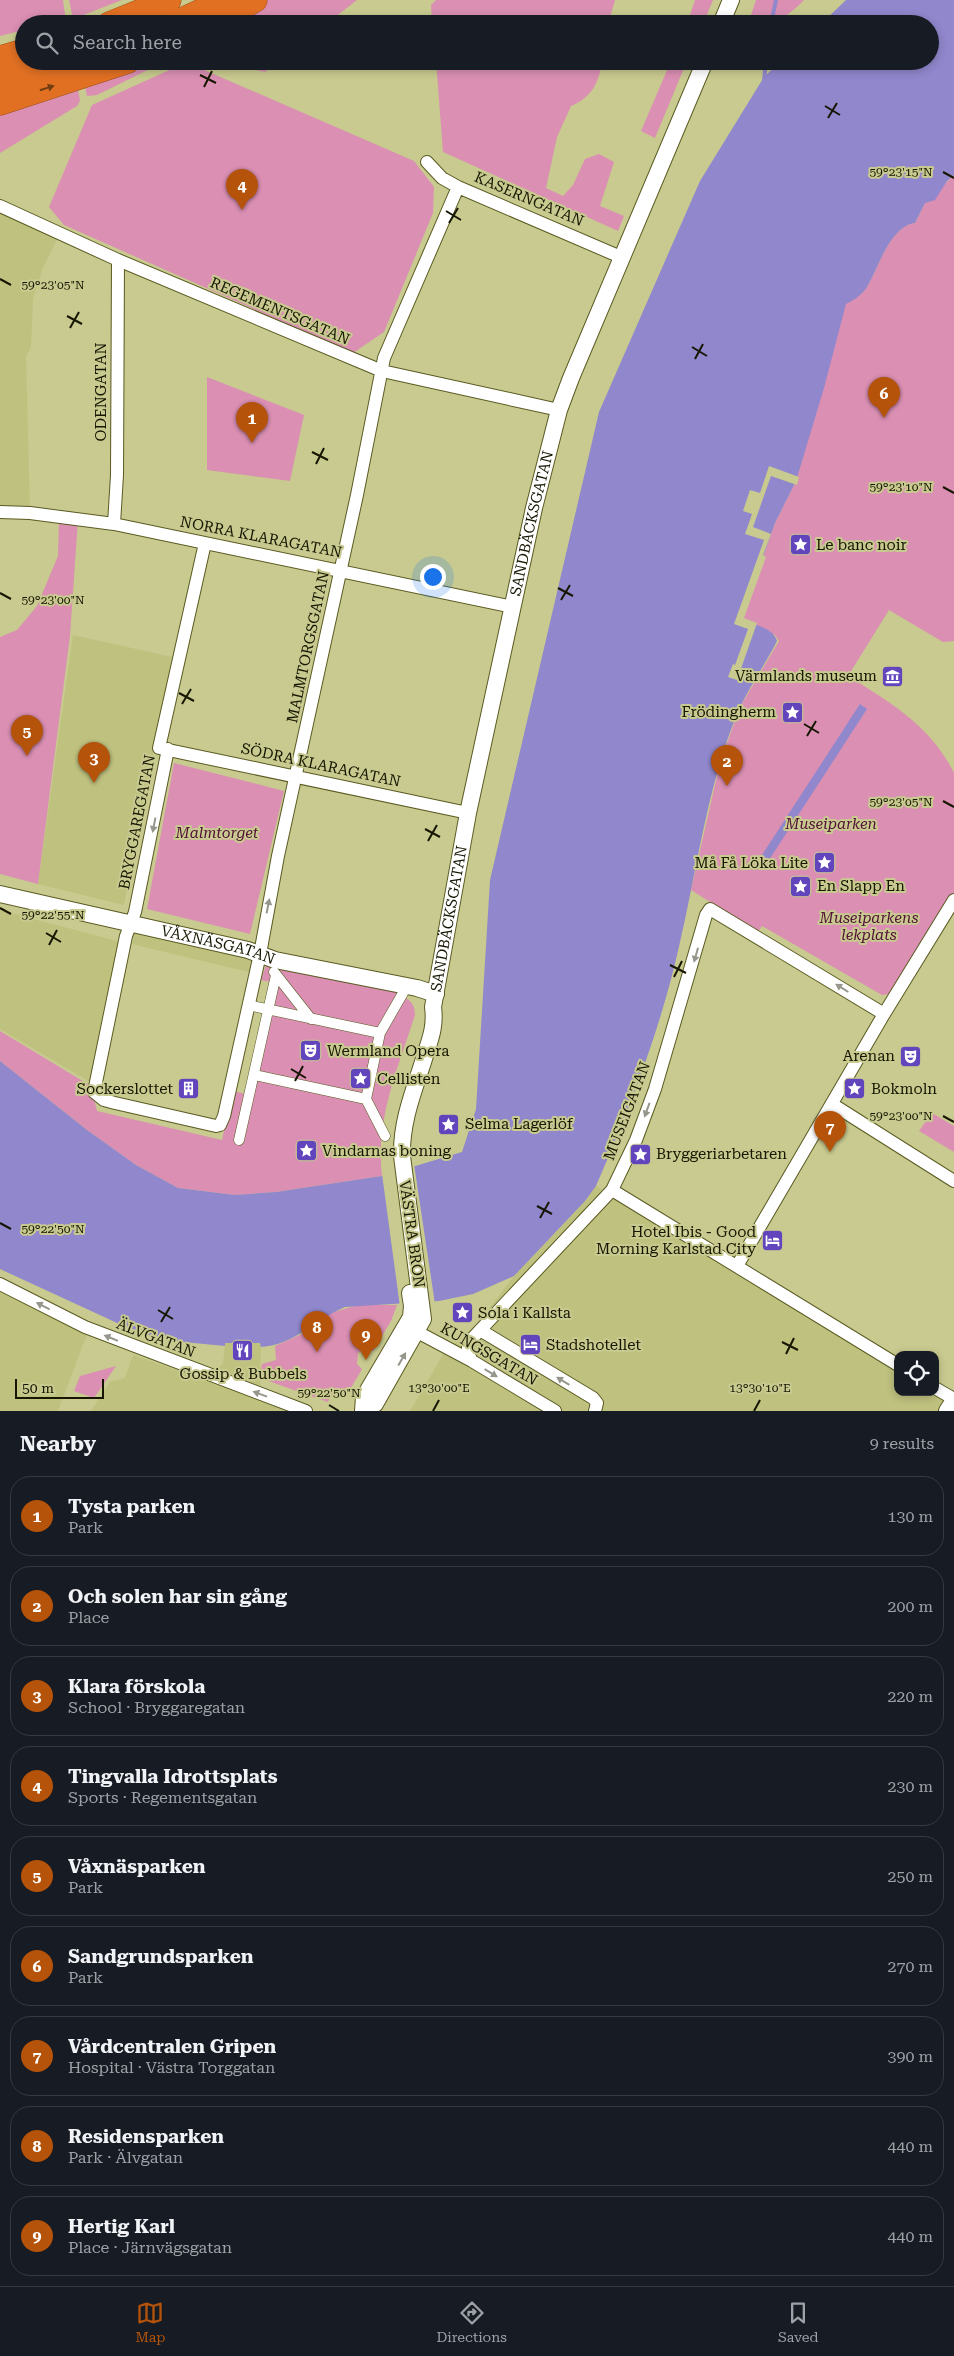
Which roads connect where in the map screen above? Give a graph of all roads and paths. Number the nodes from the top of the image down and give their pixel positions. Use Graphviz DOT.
graph roads {
  1 [pos="169,0"];
  2 [pos="225,0"];
  3 [pos="255,0"];
  4 [pos="731,0"];
  5 [pos="132,15"];
  6 [pos="192,15"];
  7 [pos="229,15"];
  8 [pos="725,15"];
  9 [pos="15,53"];
  10 [pos="0,54"];
  11 [pos="15,54"];
  12 [pos="0,58"];
  13 [pos="41,70"];
  14 [pos="100,70"];
  15 [pos="701,70"];
  16 [pos="0,82"];
  17 [pos="0,102"];
  18 [pos="427,162"];
  19 [pos="458,186"];
  20 [pos="0,206"];
  21 [pos="623,258"];
  22 [pos="118,260"];
  23 [pos="382,371"];
  24 [pos="559,410"];
  25 [pos="0,512"];
  26 [pos="114,524"];
  27 [pos="205,543"];
  28 [pos="341,570"];
  29 [pos="513,607"];
  30 [pos="168,749"];
  31 [pos="297,777"];
  32 [pos="468,813"];
  33 [pos="0,894"];
  34 [pos="954,900"];
  35 [pos="132,924"];
  36 [pos="260,954"];
  37 [pos="276,975"];
  38 [pos="403,993"];
  39 [pos="434,1001"];
  40 [pos="248,1005"];
  41 [pos="269,1010"];
  42 [pos="884,1014"];
  43 [pos="311,1019"];
  44 [pos="380,1034"];
  45 [pos="254,1075"];
  46 [pos="366,1099"];
  47 [pos="832,1104"];
  48 [pos="220,1124"];
  49 [pos="385,1136"];
  50 [pos="239,1140"];
  51 [pos="397,1163"];
  52 [pos="954,1181"];
  53 [pos="612,1190"];
  54 [pos="737,1266"];
  55 [pos="0,1284"];
  56 [pos="412,1329"];
  57 [pos="480,1330"];
  58 [pos="472,1361"];
  59 [pos="894,1363"];
  60 [pos="939,1390"];
  61 [pos="954,1399"];
  62 [pos="306,1411"];
  63 [pos="363,1411"];
  64 [pos="555,1411"];
  65 [pos="595,1411"];
  66 [pos="947,1411"];
  1 -- 5 [label="highway"];
  2 -- 6 [label="highway"];
  3 -- 7 [label="highway"];
  4 -- 8 [label="street"];
  9 -- 10 [label="highway"];
  11 -- 12 [label="highway"];
  13 -- 16 [label="highway"];
  17 -- 14 [label="highway, one-way"];
  15 -- 21 [label="street, SANDBÄCKSGATAN"];
  18 -- 19 [label="street, KASERNGATAN"];
  19 -- 21 [label="street, KASERNGATAN"];
  19 -- 23 [label="street, MALMTORGSGATAN"];
  20 -- 22 [label="street, REGEMENTSGATAN"];
  21 -- 24 [label="street, SANDBÄCKSGATAN"];
  22 -- 23 [label="street, REGEMENTSGATAN"];
  22 -- 26 [label="street, ODENGATAN"];
  23 -- 24 [label="street, REGEMENTSGATAN"];
  23 -- 28 [label="street, MALMTORGSGATAN"];
  24 -- 29 [label="street, SANDBÄCKSGATAN"];
  25 -- 26 [label="street, NORRA KLARAGATAN"];
  26 -- 27 [label="street, NORRA KLARAGATAN"];
  27 -- 28 [label="street, NORRA KLARAGATAN"];
  27 -- 30 [label="street, BRYGGAREGATAN"];
  28 -- 29 [label="street, NORRA KLARAGATAN"];
  28 -- 31 [label="street, MALMTORGSGATAN"];
  29 -- 32 [label="street, SANDBÄCKSGATAN"];
  30 -- 31 [label="street, SÖDRA KLARAGATAN"];
  30 -- 35 [label="street, BRYGGAREGATAN, one-way"];
  31 -- 32 [label="street, SÖDRA KLARAGATAN"];
  36 -- 31 [label="street, MALMTORGSGATAN, one-way"];
  32 -- 39 [label="street, SANDBÄCKSGATAN"];
  33 -- 35 [label="street, VÅXNÄSGATAN"];
  34 -- 42 [label="street"];
  35 -- 36 [label="street, VÅXNÄSGATAN"];
  35 -- 48 [label="street, BRYGGAREGATAN"];
  36 -- 37 [label="street"];
  36 -- 39 [label="street, VÅXNÄSGATAN"];
  36 -- 40 [label="street, MALMTORGSGATAN"];
  37 -- 41 [label="street"];
  37 -- 43 [label="street"];
  38 -- 44 [label="street"];
  39 -- 51 [label="street, SANDBÄCKSGATAN"];
  40 -- 41 [label="street"];
  40 -- 48 [label="street, MALMTORGSGATAN"];
  41 -- 43 [label="street"];
  41 -- 45 [label="street"];
  42 -- 47 [label="street"];
  42 -- 53 [label="street, MUSEIGATAN, one-way"];
  43 -- 44 [label="street"];
  44 -- 46 [label="street"];
  45 -- 46 [label="street"];
  45 -- 50 [label="street"];
  46 -- 49 [label="street"];
  47 -- 52 [label="street"];
  47 -- 54 [label="street"];
  51 -- 56 [label="street, VÄSTRA BRON"];
  53 -- 54 [label="street"];
  53 -- 57 [label="street, MUSEIGATAN"];
  54 -- 59 [label="street"];
  62 -- 55 [label="street, ÄLVGATAN, one-way"];
  56 -- 58 [label="street, KUNGSGATAN"];
  56 -- 63 [label="street"];
  57 -- 58 [label="street, MUSEIGATAN"];
  65 -- 57 [label="street, KUNGSGATAN, one-way"];
  58 -- 64 [label="street, KUNGSGATAN, one-way"];
  60 -- 61 [label="street"];
  61 -- 66 [label="street"];
}
